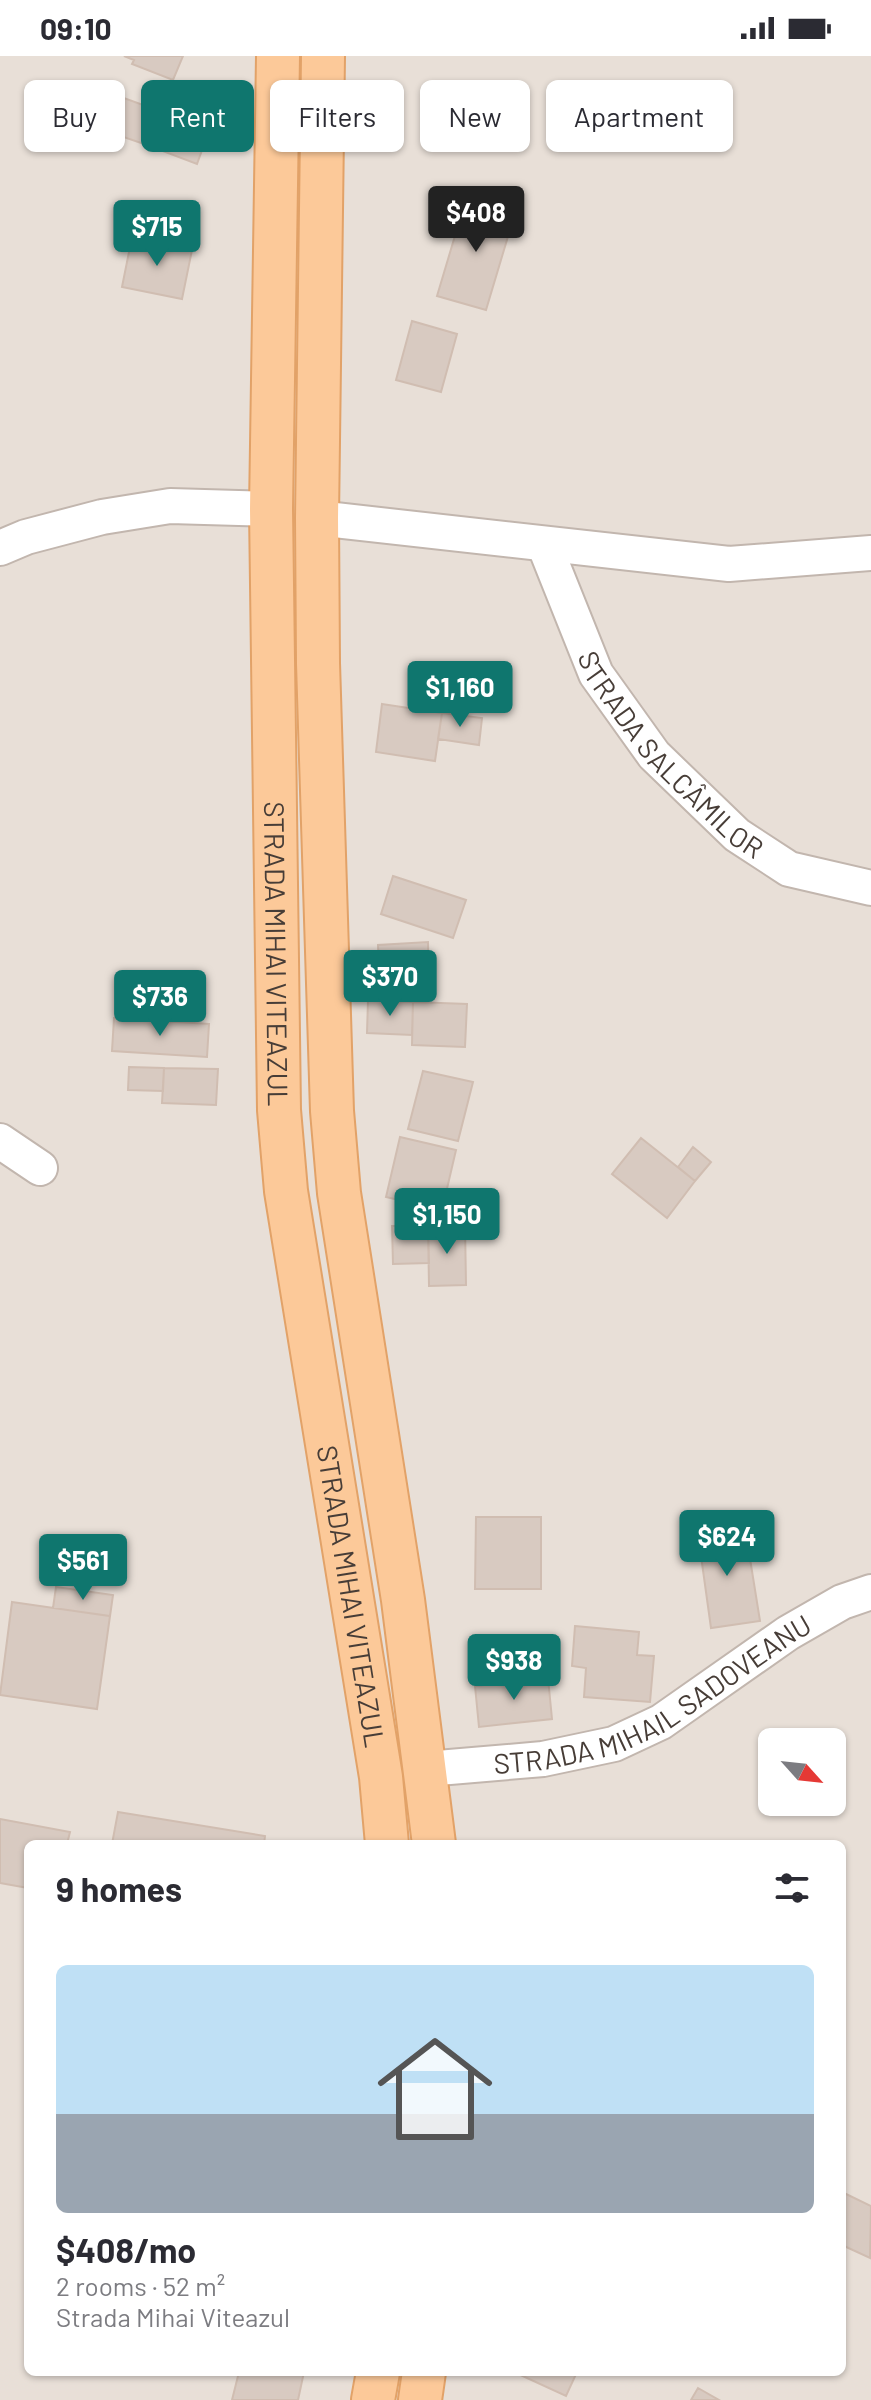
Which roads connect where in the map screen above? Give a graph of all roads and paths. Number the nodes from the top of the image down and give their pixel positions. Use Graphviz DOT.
graph roads {
  1 [pos="278,56"];
  2 [pos="323,56"];
  3 [pos="271,509"];
  4 [pos="317,518"];
  5 [pos="544,544"];
  6 [pos="0,548"];
  7 [pos="871,553"];
  8 [pos="871,888"];
  9 [pos="0,1141"];
  10 [pos="40,1168"];
  11 [pos="871,1592"];
  12 [pos="426,1769"];
  13 [pos="387,1840"];
  14 [pos="434,1840"];
  15 [pos="377,2376"];
  16 [pos="423,2376"];
  17 [pos="373,2400"];
  18 [pos="420,2400"];
  1 -- 3 [label="main road, STRADA MIHAI VITEAZUL"];
  2 -- 4 [label="main road, STRADA MIHAI VITEAZUL"];
  3 -- 6 [label="street"];
  3 -- 13 [label="main road, STRADA MIHAI VITEAZUL"];
  4 -- 5 [label="street"];
  4 -- 12 [label="main road, STRADA MIHAI VITEAZUL"];
  5 -- 7 [label="street"];
  5 -- 8 [label="street, STRADA SALCÂMILOR"];
  9 -- 10 [label="street"];
  11 -- 12 [label="street, STRADA MIHAIL SADOVEANU"];
  12 -- 14 [label="main road, STRADA MIHAI VITEAZUL"];
  15 -- 17 [label="main road"];
  16 -- 18 [label="main road"];
}
